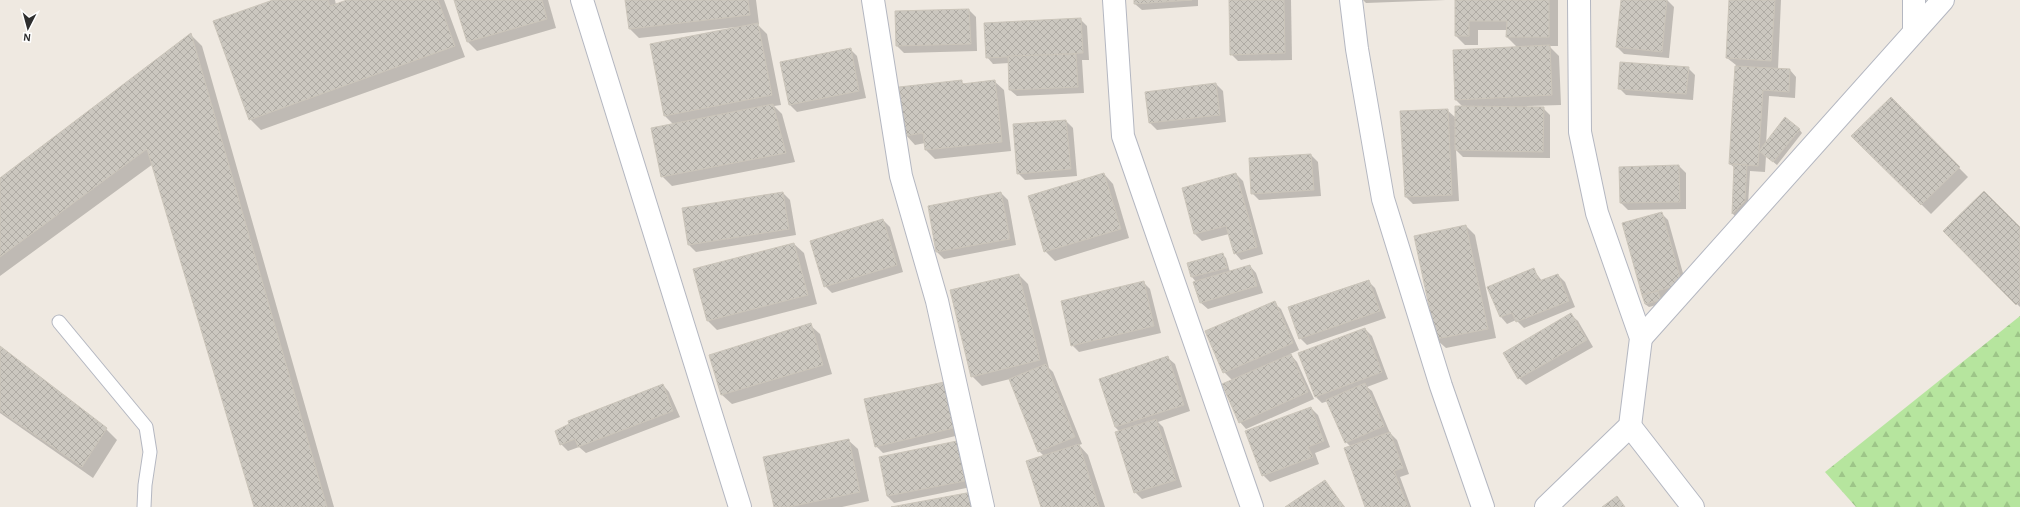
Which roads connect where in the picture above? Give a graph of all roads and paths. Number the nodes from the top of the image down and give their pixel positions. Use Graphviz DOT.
graph roads {
  1 [pos="582,0"];
  2 [pos="873,0"];
  3 [pos="1114,0"];
  4 [pos="1351,0"];
  5 [pos="1580,0"];
  6 [pos="1914,0"];
  7 [pos="1943,0"];
  8 [pos="1914,31"];
  9 [pos="59,322"];
  10 [pos="1641,338"];
  11 [pos="1630,426"];
  12 [pos="144,507"];
  13 [pos="740,507"];
  14 [pos="983,507"];
  15 [pos="1252,507"];
  16 [pos="1483,507"];
  17 [pos="1546,507"];
  18 [pos="1693,507"];
  1 -- 13 [label="street"];
  2 -- 14 [label="street"];
  3 -- 15 [label="street"];
  4 -- 16 [label="street"];
  5 -- 10 [label="street"];
  6 -- 8 [label="street"];
  7 -- 8 [label="street"];
  8 -- 10 [label="street"];
  9 -- 12 [label="lane"];
  10 -- 11 [label="street"];
  11 -- 17 [label="street"];
  11 -- 18 [label="street"];
}
